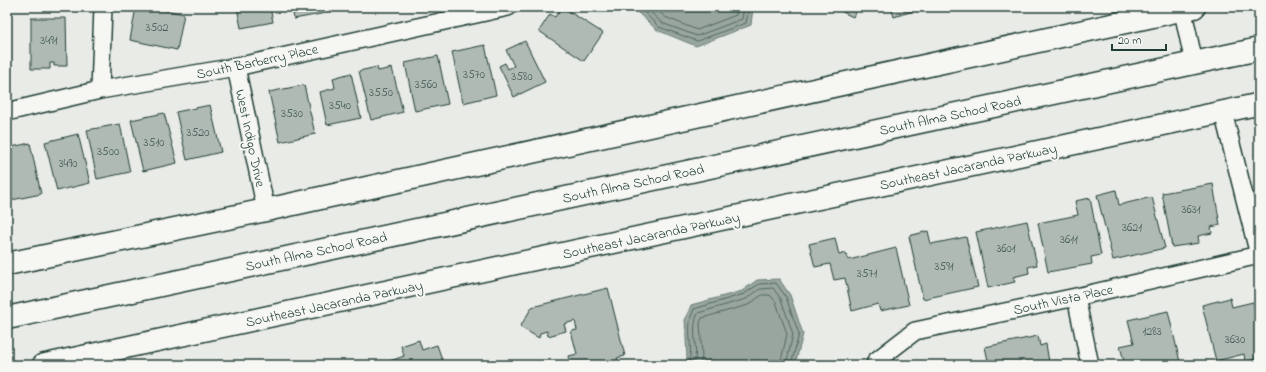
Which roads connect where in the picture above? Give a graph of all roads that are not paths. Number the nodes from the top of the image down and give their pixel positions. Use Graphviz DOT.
graph roads {
  1 [pos="103,7"];
  2 [pos="508,7"];
  3 [pos="1186,8"];
  4 [pos="1259,49"];
  5 [pos="1194,63"];
  6 [pos="236,67"];
  7 [pos="100,90"];
  8 [pos="1259,104"];
  9 [pos="7,109"];
  10 [pos="1223,112"];
  11 [pos="266,210"];
  12 [pos="1259,255"];
  13 [pos="7,264"];
  14 [pos="1076,298"];
  15 [pos="7,318"];
  16 [pos="876,361"];
  17 [pos="43,365"];
  18 [pos="1090,365"];
  1 -- 7 [label="street"];
  2 -- 6 [label="street, South Barberry Place"];
  3 -- 5 [label="street"];
  3 -- 11 [label="main road"];
  4 -- 5 [label="main road, South Alma School Road"];
  5 -- 15 [label="main road, South Alma School Road"];
  6 -- 7 [label="street, South Barberry Place"];
  6 -- 11 [label="street, West Indigo Drive"];
  7 -- 9 [label="street, South Barberry Place"];
  8 -- 10 [label="street, Southeast Jacaranda Parkway"];
  10 -- 12 [label="street"];
  10 -- 17 [label="street, Southeast Jacaranda Parkway"];
  11 -- 13 [label="main road"];
  12 -- 14 [label="street, South Vista Place"];
  14 -- 16 [label="street, South Vista Place"];
  14 -- 18 [label="street"];
}
